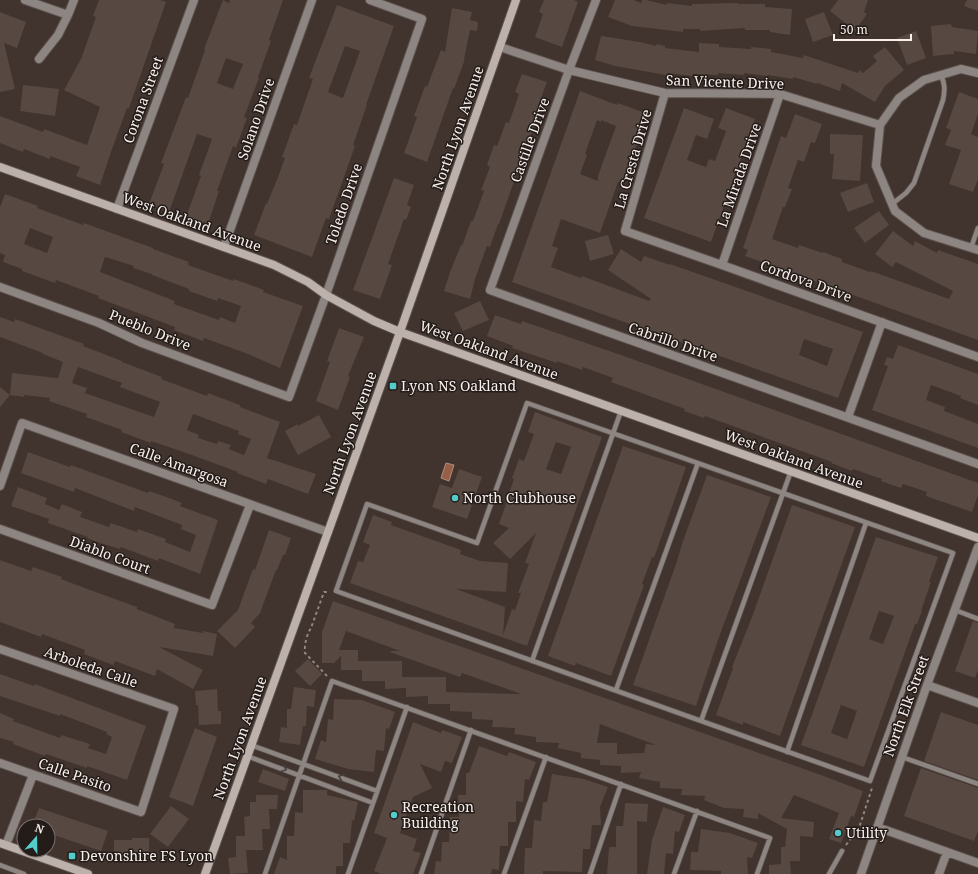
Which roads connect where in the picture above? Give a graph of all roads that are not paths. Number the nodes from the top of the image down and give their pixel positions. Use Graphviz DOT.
graph roads {
  1 [pos="25,0"];
  2 [pos="74,0"];
  3 [pos="194,0"];
  4 [pos="312,0"];
  5 [pos="370,0"];
  6 [pos="516,0"];
  7 [pos="596,0"];
  8 [pos="68,16"];
  9 [pos="500,47"];
  10 [pos="39,59"];
  11 [pos="569,70"];
  12 [pos="978,73"];
  13 [pos="941,75"];
  14 [pos="665,94"];
  15 [pos="780,94"];
  16 [pos="880,125"];
  17 [pos="0,167"];
  18 [pos="892,204"];
  19 [pos="117,209"];
  20 [pos="978,228"];
  21 [pos="625,231"];
  22 [pos="224,247"];
  23 [pos="974,249"];
  24 [pos="722,265"];
  25 [pos="0,287"];
  26 [pos="490,290"];
  27 [pos="326,295"];
  28 [pos="882,322"];
  29 [pos="400,332"];
  30 [pos="978,357"];
  31 [pos="289,397"];
  32 [pos="622,411"];
  33 [pos="848,417"];
  34 [pos="613,433"];
  35 [pos="698,463"];
  36 [pos="978,464"];
  37 [pos="791,471"];
  38 [pos="0,486"];
  39 [pos="783,493"];
  40 [pos="250,504"];
  41 [pos="866,522"];
  42 [pos="0,529"];
  43 [pos="328,532"];
  44 [pos="978,538"];
  45 [pos="978,547"];
  46 [pos="955,610"];
  47 [pos="978,619"];
  48 [pos="0,649"];
  49 [pos="532,661"];
  50 [pos="927,685"];
  51 [pos="616,690"];
  52 [pos="978,703"];
  53 [pos="407,707"];
  54 [pos="701,721"];
  55 [pos="471,730"];
  56 [pos="252,745"];
  57 [pos="787,752"];
  58 [pos="247,756"];
  59 [pos="546,757"];
  60 [pos="902,757"];
  61 [pos="0,763"];
  62 [pos="304,763"];
  63 [pos="33,775"];
  64 [pos="300,775"];
  65 [pos="621,784"];
  66 [pos="978,784"];
  67 [pos="377,791"];
  68 [pos="373,803"];
  69 [pos="697,811"];
  70 [pos="141,812"];
  71 [pos="877,827"];
  72 [pos="3,844"];
  73 [pos="842,851"];
  74 [pos="947,852"];
  75 [pos="978,863"];
  76 [pos="0,865"];
  77 [pos="13,872"];
  78 [pos="24,874"];
  79 [pos="88,874"];
  80 [pos="205,874"];
  81 [pos="265,874"];
  82 [pos="348,874"];
  83 [pos="421,874"];
  84 [pos="504,874"];
  85 [pos="590,874"];
  86 [pos="674,874"];
  87 [pos="758,874"];
  88 [pos="829,874"];
  89 [pos="861,874"];
  90 [pos="939,874"];
  1 -- 8 [label="street"];
  2 -- 8 [label="street"];
  3 -- 19 [label="street, Corona Street"];
  4 -- 22 [label="street, Solano Drive"];
  5 -- 27 [label="street, Toledo Drive"];
  6 -- 9 [label="street, North Lyon Avenue"];
  7 -- 11 [label="street, Castille Drive"];
  8 -- 10 [label="street"];
  9 -- 11 [label="street, San Vicente Drive"];
  9 -- 29 [label="street, North Lyon Avenue"];
  11 -- 14 [label="street, San Vicente Drive"];
  11 -- 26 [label="street, Castille Drive"];
  12 -- 13 [label="street"];
  13 -- 16 [label="street"];
  13 -- 18 [label="lane"];
  14 -- 15 [label="street, San Vicente Drive"];
  14 -- 21 [label="street, La Cresta Drive"];
  15 -- 16 [label="street, San Vicente Drive"];
  15 -- 24 [label="street, La Mirada Drive"];
  16 -- 18 [label="street"];
  17 -- 19 [label="street, West Oakland Avenue"];
  18 -- 23 [label="street"];
  19 -- 22 [label="street, West Oakland Avenue"];
  20 -- 23 [label="lane"];
  21 -- 24 [label="street, Cordova Drive"];
  22 -- 27 [label="street, West Oakland Avenue"];
  24 -- 28 [label="street, Cordova Drive"];
  25 -- 31 [label="street, Pueblo Drive"];
  26 -- 33 [label="street, Cabrillo Drive"];
  27 -- 29 [label="street, West Oakland Avenue"];
  27 -- 31 [label="street, Toledo Drive"];
  28 -- 30 [label="street, Cordova Drive"];
  28 -- 33 [label="street"];
  29 -- 32 [label="street, West Oakland Avenue"];
  29 -- 43 [label="street, North Lyon Avenue"];
  32 -- 34 [label="lane"];
  32 -- 37 [label="street, West Oakland Avenue"];
  33 -- 36 [label="street, Cabrillo Drive"];
  34 -- 35 [label="lane"];
  34 -- 49 [label="lane"];
  34 -- 49 [label="lane"];
  35 -- 39 [label="lane"];
  35 -- 51 [label="lane"];
  37 -- 39 [label="lane"];
  37 -- 44 [label="street, West Oakland Avenue"];
  38 -- 40 [label="street, Calle Amargosa"];
  39 -- 41 [label="lane"];
  39 -- 54 [label="lane"];
  40 -- 42 [label="street, Diablo Court"];
  40 -- 43 [label="street, Calle Amargosa"];
  41 -- 57 [label="lane"];
  41 -- 57 [label="lane"];
  43 -- 56 [label="street, North Lyon Avenue"];
  45 -- 46 [label="street, North Elk Street"];
  46 -- 47 [label="lane"];
  46 -- 50 [label="street, North Elk Street"];
  48 -- 70 [label="street, Arboleda Calle"];
  49 -- 51 [label="lane"];
  50 -- 52 [label="street"];
  50 -- 60 [label="street, North Elk Street"];
  51 -- 54 [label="lane"];
  53 -- 55 [label="lane"];
  53 -- 62 [label="lane"];
  53 -- 67 [label="lane"];
  54 -- 57 [label="lane"];
  55 -- 59 [label="lane"];
  55 -- 83 [label="lane"];
  56 -- 58 [label="street, North Lyon Avenue"];
  56 -- 62 [label="lane"];
  58 -- 64 [label="lane, one-way"];
  58 -- 80 [label="street, North Lyon Avenue"];
  59 -- 65 [label="lane"];
  59 -- 84 [label="lane"];
  60 -- 66 [label="lane"];
  60 -- 71 [label="street, North Elk Street"];
  61 -- 63 [label="street, Calle Pasito"];
  62 -- 64 [label="lane"];
  67 -- 62 [label="lane, one-way"];
  63 -- 70 [label="street, Calle Pasito"];
  63 -- 72 [label="street"];
  64 -- 68 [label="lane"];
  64 -- 81 [label="lane"];
  65 -- 69 [label="lane"];
  65 -- 85 [label="lane"];
  67 -- 68 [label="lane"];
  68 -- 82 [label="lane"];
  69 -- 86 [label="lane"];
  69 -- 87 [label="lane"];
  71 -- 74 [label="street"];
  71 -- 89 [label="street, North Elk Street"];
  72 -- 79 [label="street"];
  73 -- 88 [label="lane"];
  74 -- 75 [label="street"];
  74 -- 90 [label="street"];
  76 -- 77 [label="lane"];
  77 -- 78 [label="lane"];
}
